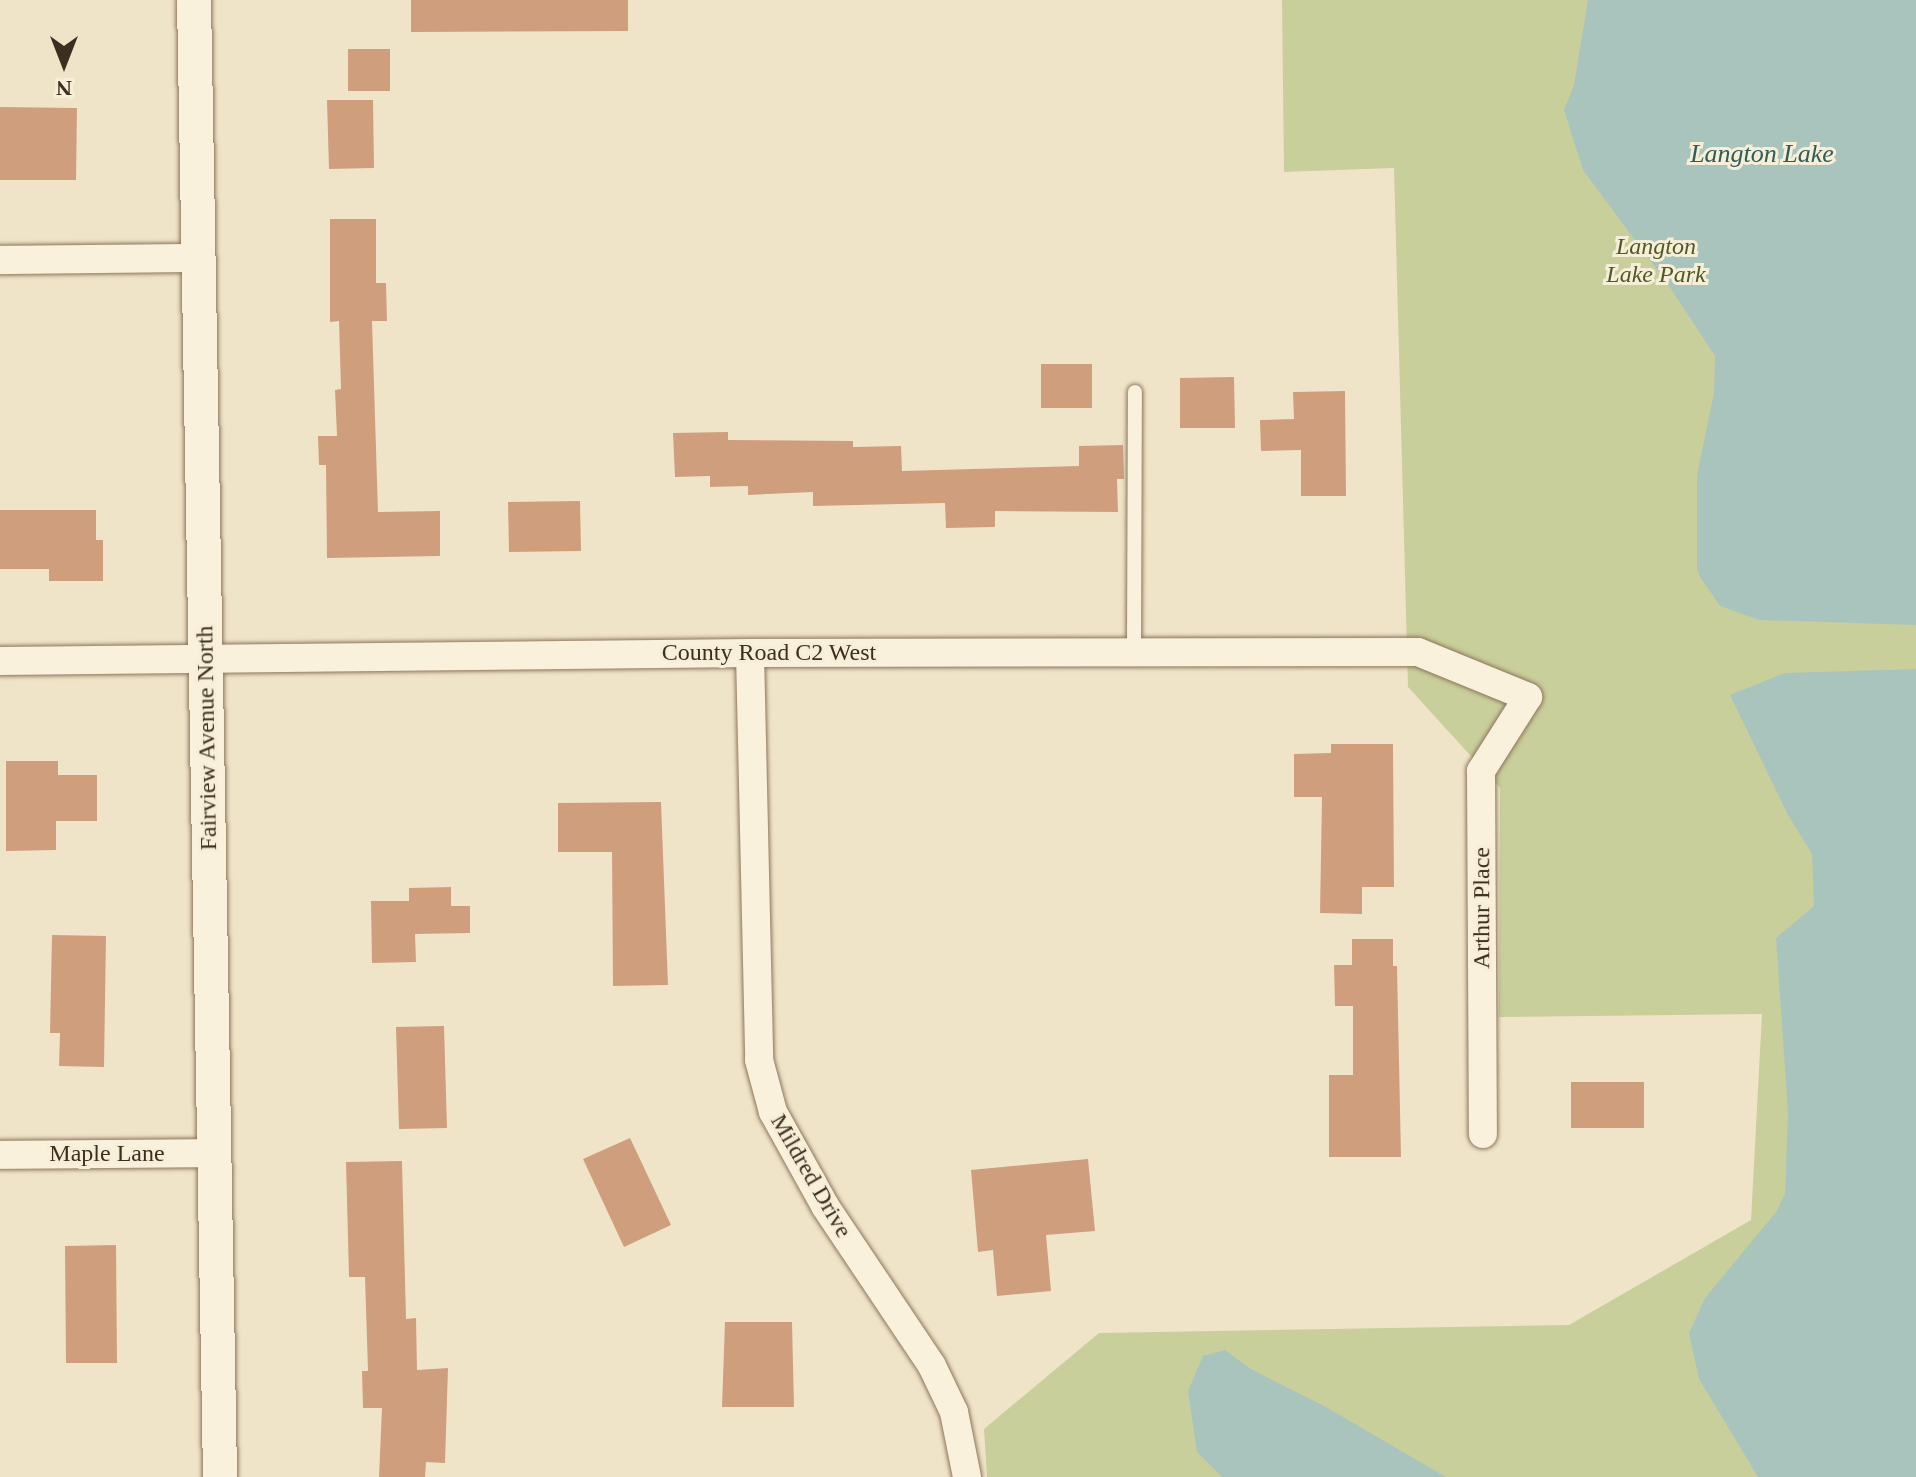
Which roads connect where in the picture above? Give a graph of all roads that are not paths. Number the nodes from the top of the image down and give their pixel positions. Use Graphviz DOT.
graph roads {
  1 [pos="194,0"];
  2 [pos="199,258"];
  3 [pos="0,260"];
  4 [pos="1135,392"];
  5 [pos="1134,652"];
  6 [pos="750,653"];
  7 [pos="206,659"];
  8 [pos="0,661"];
  9 [pos="1528,697"];
  10 [pos="1483,1134"];
  11 [pos="214,1153"];
  12 [pos="0,1155"];
  13 [pos="220,1477"];
  14 [pos="967,1477"];
  1 -- 2 [label="street, Fairview Avenue North"];
  2 -- 3 [label="street"];
  2 -- 7 [label="street, Fairview Avenue North"];
  4 -- 5 [label="lane"];
  5 -- 6 [label="street, County Road C2 West"];
  5 -- 9 [label="street, County Road C2 West"];
  6 -- 7 [label="street, County Road C2 West"];
  6 -- 14 [label="street, Mildred Drive"];
  7 -- 8 [label="street, County Road C2 West"];
  7 -- 11 [label="street, Fairview Avenue North"];
  9 -- 10 [label="street, Arthur Place"];
  11 -- 12 [label="street, Maple Lane"];
  11 -- 13 [label="street, Fairview Avenue North"];
}
